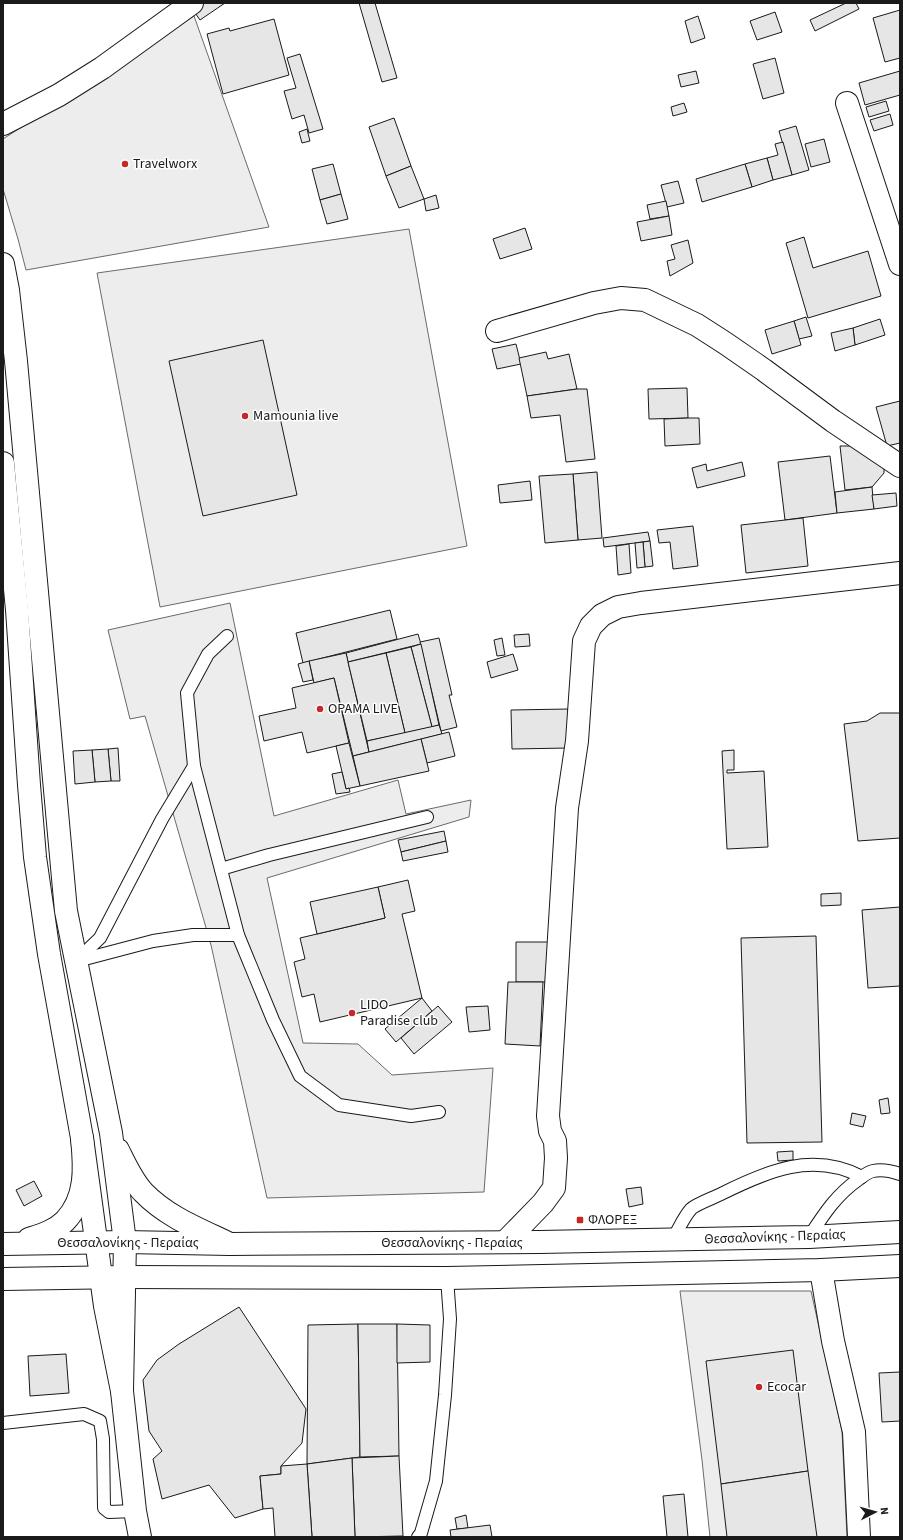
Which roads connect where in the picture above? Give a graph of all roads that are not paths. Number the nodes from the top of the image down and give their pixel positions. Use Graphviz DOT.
graph roads {
  1 [pos="192,3"];
  2 [pos="847,103"];
  3 [pos="3,124"];
  4 [pos="892,209"];
  5 [pos="3,264"];
  6 [pos="900,264"];
  7 [pos="497,331"];
  8 [pos="3,463"];
  9 [pos="900,466"];
  10 [pos="900,573"];
  11 [pos="228,636"];
  12 [pos="194,766"];
  13 [pos="427,816"];
  14 [pos="221,869"];
  15 [pos="238,935"];
  16 [pos="76,961"];
  17 [pos="439,1112"];
  18 [pos="111,1133"];
  19 [pos="82,1138"];
  20 [pos="900,1174"];
  21 [pos="862,1177"];
  22 [pos="900,1232"];
  23 [pos="809,1237"];
  24 [pos="672,1240"];
  25 [pos="96,1242"];
  26 [pos="126,1242"];
  27 [pos="505,1242"];
  28 [pos="10,1244"];
  29 [pos="230,1244"];
  30 [pos="821,1270"];
  31 [pos="898,1270"];
  32 [pos="125,1277"];
  33 [pos="101,1278"];
  34 [pos="447,1278"];
  35 [pos="3,1279"];
  36 [pos="122,1391"];
  37 [pos="3,1423"];
  38 [pos="135,1511"];
  39 [pos="140,1537"];
  40 [pos="418,1537"];
  41 [pos="859,1537"];
  1 -- 3 [label="street"];
  2 -- 4 [label="street"];
  4 -- 6 [label="street"];
  5 -- 16 [label="street"];
  7 -- 9 [label="street"];
  8 -- 19 [label="street"];
  10 -- 27 [label="street"];
  11 -- 12 [label="lane"];
  12 -- 14 [label="lane"];
  12 -- 16 [label="lane"];
  13 -- 14 [label="lane"];
  14 -- 15 [label="lane"];
  15 -- 16 [label="lane"];
  15 -- 17 [label="lane"];
  16 -- 18 [label="street"];
  18 -- 26 [label="street"];
  18 -- 29 [label="street"];
  19 -- 25 [label="street"];
  19 -- 28 [label="street"];
  20 -- 21 [label="lane"];
  21 -- 23 [label="lane"];
  21 -- 24 [label="lane"];
  22 -- 23 [label="street, Θεσσαλονίκης - Περαίας"];
  23 -- 24 [label="street, Θεσσαλονίκης - Περαίας"];
  24 -- 27 [label="street, Θεσσαλονίκης - Περαίας"];
  25 -- 26 [label="street, Θεσσαλονίκης - Περαίας"];
  25 -- 28 [label="street, Θεσσαλονίκης - Περαίας"];
  25 -- 33 [label="street"];
  26 -- 29 [label="street, Θεσσαλονίκης - Περαίας"];
  26 -- 32 [label="street"];
  27 -- 29 [label="street, Θεσσαλονίκης - Περαίας"];
  30 -- 31 [label="street"];
  30 -- 34 [label="street"];
  30 -- 41 [label="street"];
  32 -- 33 [label="street"];
  32 -- 34 [label="street"];
  32 -- 36 [label="street"];
  33 -- 35 [label="street"];
  33 -- 36 [label="street"];
  34 -- 40 [label="lane"];
  36 -- 38 [label="street"];
  37 -- 38 [label="lane"];
  38 -- 39 [label="street"];
}
